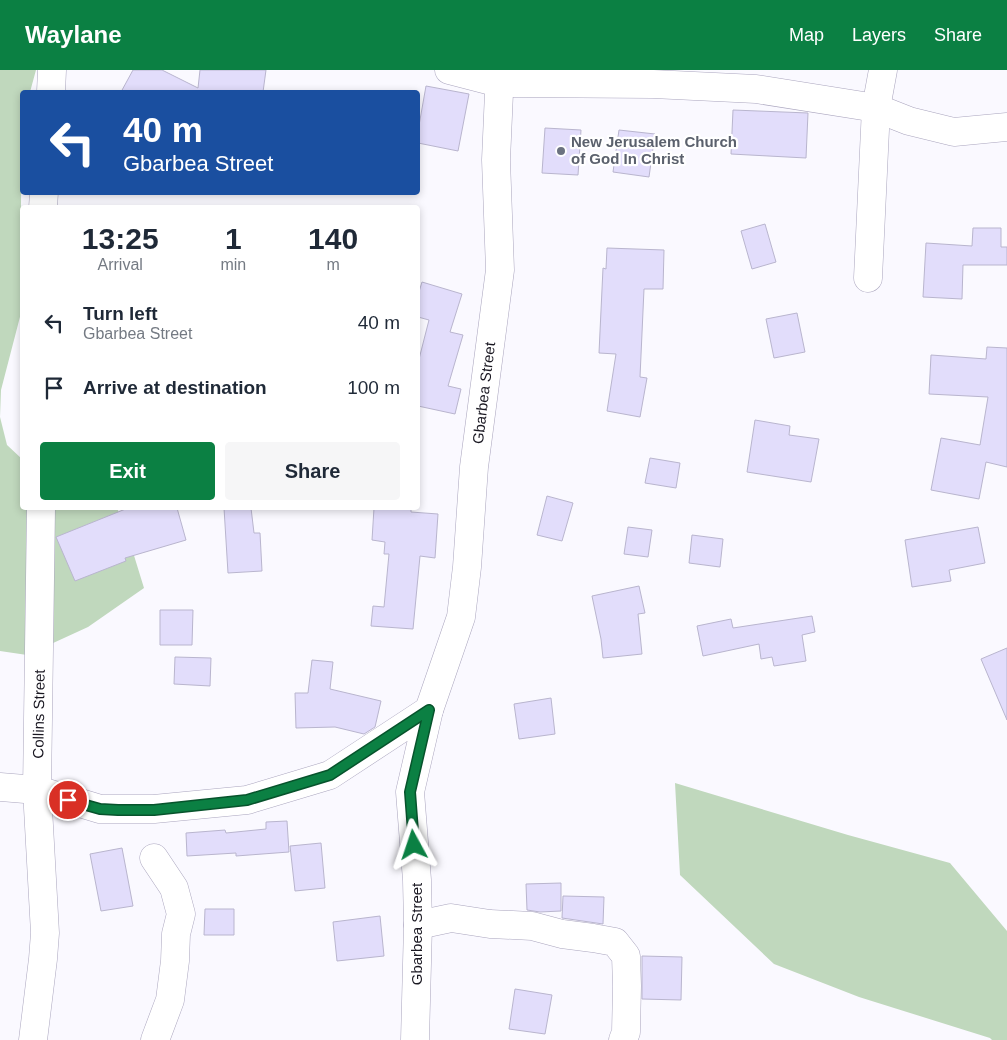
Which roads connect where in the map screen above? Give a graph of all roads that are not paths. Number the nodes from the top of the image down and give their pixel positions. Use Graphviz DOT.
graph roads {
  1 [pos="52,70"];
  2 [pos="449,70"];
  3 [pos="883,70"];
  4 [pos="500,76"];
  5 [pos="51,90"];
  6 [pos="876,108"];
  7 [pos="1007,127"];
  8 [pos="868,278"];
  9 [pos="41,510"];
  10 [pos="429,710"];
  11 [pos="0,786"];
  12 [pos="37,790"];
  13 [pos="154,858"];
  14 [pos="418,925"];
  15 [pos="33,1040"];
  16 [pos="155,1040"];
  17 [pos="415,1040"];
  18 [pos="623,1040"];
  1 -- 5 [label="street"];
  2 -- 4 [label="street"];
  3 -- 6 [label="street"];
  4 -- 6 [label="street"];
  4 -- 10 [label="street, Gbarbea Street"];
  6 -- 7 [label="street"];
  6 -- 8 [label="street"];
  9 -- 12 [label="street, Collins Street"];
  10 -- 12 [label="street"];
  10 -- 14 [label="street, Gbarbea Street"];
  11 -- 12 [label="street"];
  12 -- 15 [label="street, Collins Street"];
  13 -- 16 [label="street"];
  14 -- 17 [label="street, Gbarbea Street"];
  14 -- 18 [label="street"];
}
